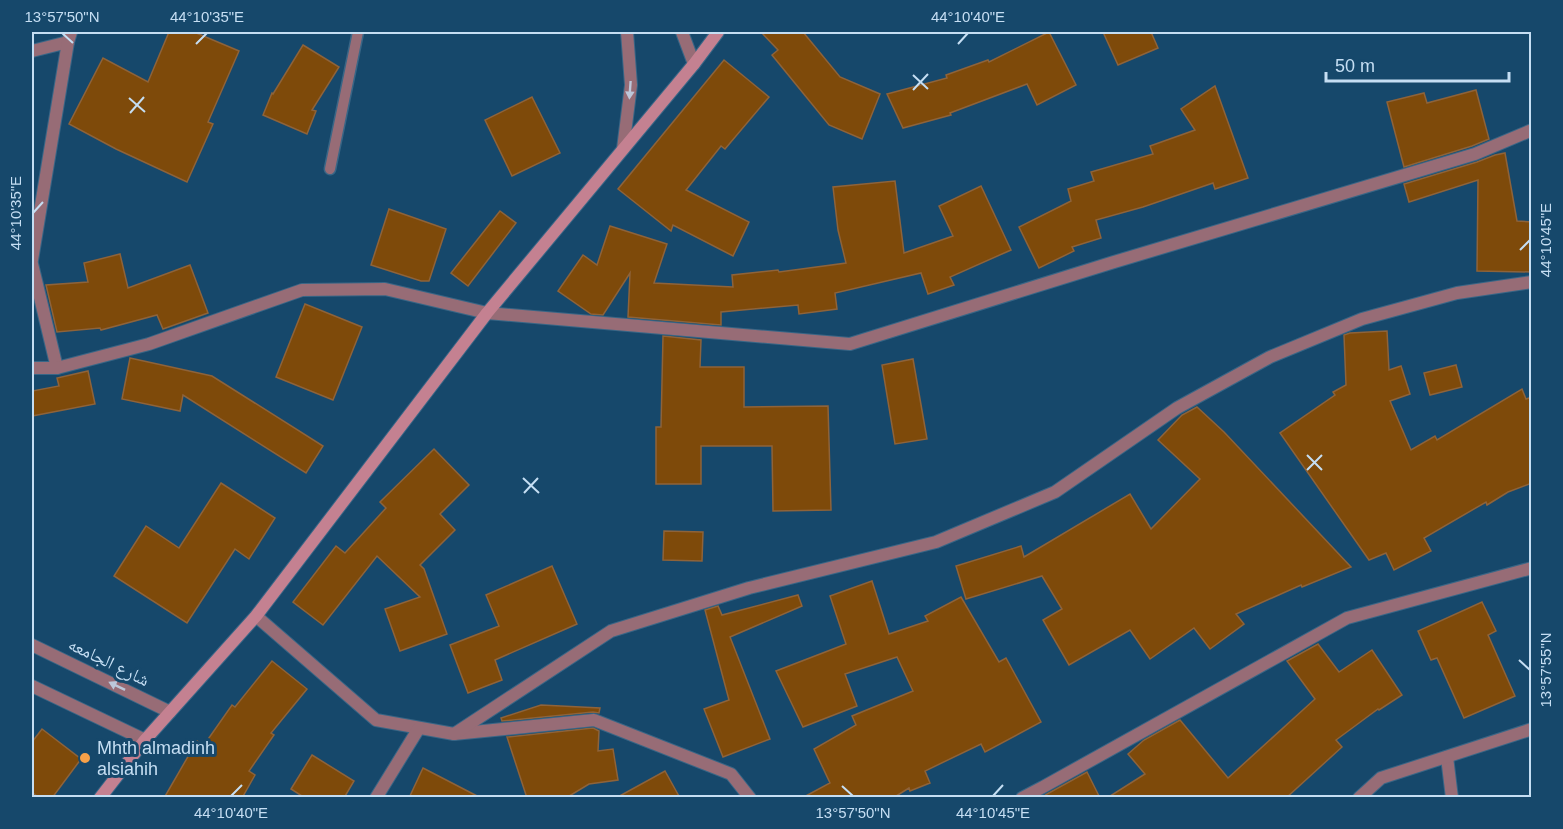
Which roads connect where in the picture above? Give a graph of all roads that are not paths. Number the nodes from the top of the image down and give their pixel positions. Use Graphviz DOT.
graph roads {
  1 [pos="358,32"];
  2 [pos="627,32"];
  3 [pos="682,32"];
  4 [pos="718,32"];
  5 [pos="70,37"];
  6 [pos="32,51"];
  7 [pos="694,64"];
  8 [pos="1532,130"];
  9 [pos="623,149"];
  10 [pos="330,169"];
  11 [pos="32,260"];
  12 [pos="32,264"];
  13 [pos="1532,282"];
  14 [pos="487,313"];
  15 [pos="32,368"];
  16 [pos="57,368"];
  17 [pos="1532,568"];
  18 [pos="256,616"];
  19 [pos="32,645"];
  20 [pos="32,686"];
  21 [pos="170,712"];
  22 [pos="419,728"];
  23 [pos="1532,729"];
  24 [pos="454,734"];
  25 [pos="145,740"];
  26 [pos="1447,757"];
  27 [pos="1361,797"];
  28 [pos="100,798"];
  29 [pos="376,798"];
  30 [pos="750,798"];
  31 [pos="1022,798"];
  32 [pos="1452,798"];
  1 -- 10 [label="lane"];
  2 -- 9 [label="street, one-way"];
  3 -- 7 [label="street"];
  4 -- 7 [label="main road"];
  5 -- 6 [label="street"];
  5 -- 11 [label="street"];
  7 -- 9 [label="main road"];
  8 -- 14 [label="street"];
  9 -- 14 [label="main road"];
  12 -- 16 [label="street"];
  13 -- 24 [label="street"];
  14 -- 16 [label="street"];
  14 -- 18 [label="main road"];
  15 -- 16 [label="street"];
  17 -- 31 [label="street"];
  18 -- 21 [label="main road"];
  18 -- 22 [label="street"];
  21 -- 19 [label="street, شارع الجامعه, one-way"];
  20 -- 25 [label="street"];
  21 -- 25 [label="main road"];
  22 -- 24 [label="street"];
  22 -- 29 [label="street"];
  23 -- 26 [label="street"];
  24 -- 30 [label="street"];
  25 -- 28 [label="main road"];
  26 -- 27 [label="street"];
  26 -- 32 [label="street"];
}
